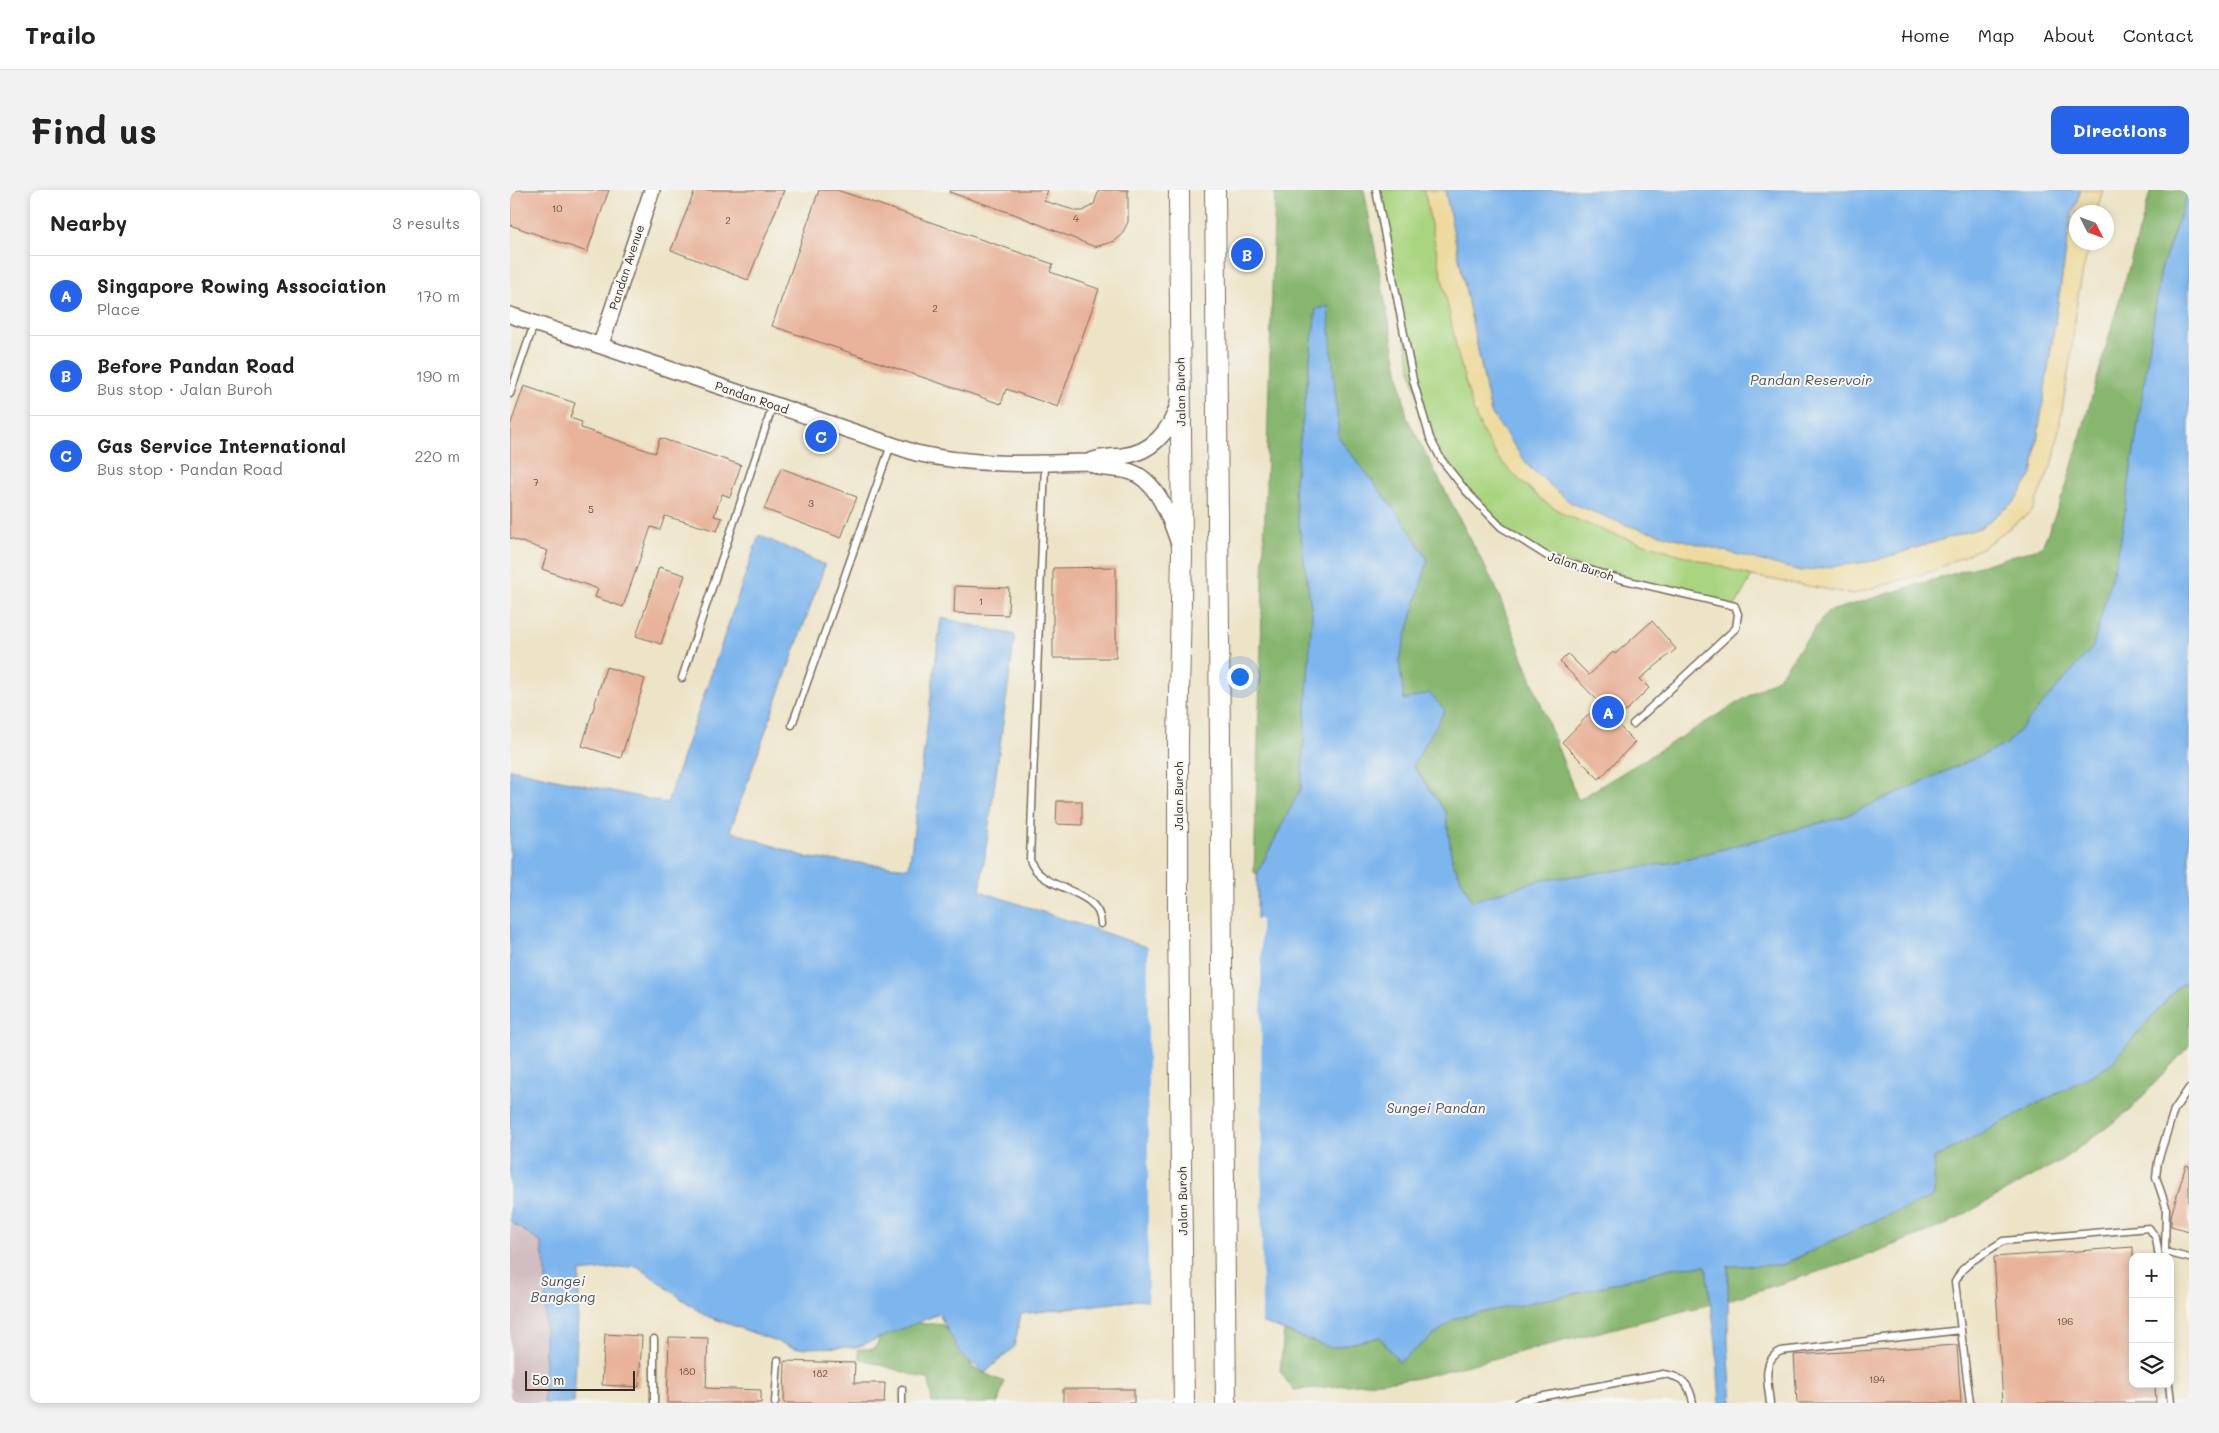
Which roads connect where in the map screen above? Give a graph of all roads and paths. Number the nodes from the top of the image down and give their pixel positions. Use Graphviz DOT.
graph roads {
  1 [pos="652,190"];
  2 [pos="1179,190"];
  3 [pos="1215,190"];
  4 [pos="1376,190"];
  5 [pos="510,315"];
  6 [pos="534,323"];
  7 [pos="601,344"];
  8 [pos="510,394"];
  9 [pos="1180,398"];
  10 [pos="773,404"];
  11 [pos="891,445"];
  12 [pos="1088,462"];
  13 [pos="1045,464"];
  14 [pos="1182,554"];
  15 [pos="682,678"];
  16 [pos="1633,724"];
  17 [pos="792,725"];
  18 [pos="1101,924"];
  19 [pos="2189,1088"];
  20 [pos="2158,1253"];
  21 [pos="2189,1258"];
  22 [pos="1961,1330"];
  23 [pos="654,1339"];
  24 [pos="778,1360"];
  25 [pos="2169,1388"];
  26 [pos="902,1389"];
  27 [pos="654,1403"];
  28 [pos="775,1403"];
  29 [pos="902,1403"];
  30 [pos="1184,1403"];
  31 [pos="1226,1403"];
  32 [pos="1517,1403"];
  33 [pos="1693,1403"];
  34 [pos="1770,1403"];
  35 [pos="1970,1403"];
  36 [pos="2171,1403"];
  1 -- 7 [label="street, Pandan Avenue"];
  2 -- 9 [label="highway, Jalan Buroh"];
  3 -- 31 [label="highway"];
  4 -- 16 [label="lane, Jalan Buroh"];
  5 -- 6 [label="street, Pandan Road"];
  6 -- 7 [label="street, Pandan Road"];
  6 -- 8 [label="lane"];
  7 -- 10 [label="street, Pandan Road"];
  9 -- 12 [label="street, Pandan Road"];
  9 -- 14 [label="highway, Jalan Buroh"];
  10 -- 11 [label="street, Pandan Road"];
  10 -- 15 [label="lane"];
  11 -- 13 [label="street, Pandan Road"];
  11 -- 17 [label="lane"];
  12 -- 13 [label="street, Pandan Road"];
  12 -- 14 [label="street, Pandan Road"];
  13 -- 18 [label="lane"];
  14 -- 30 [label="highway, Jalan Buroh"];
  19 -- 21 [label="lane"];
  20 -- 22 [label="lane"];
  22 -- 34 [label="lane"];
  22 -- 35 [label="lane"];
  23 -- 27 [label="lane"];
  24 -- 28 [label="lane"];
  25 -- 36 [label="lane"];
  26 -- 29 [label="lane"];
  32 -- 33 [label="lane"];
}
